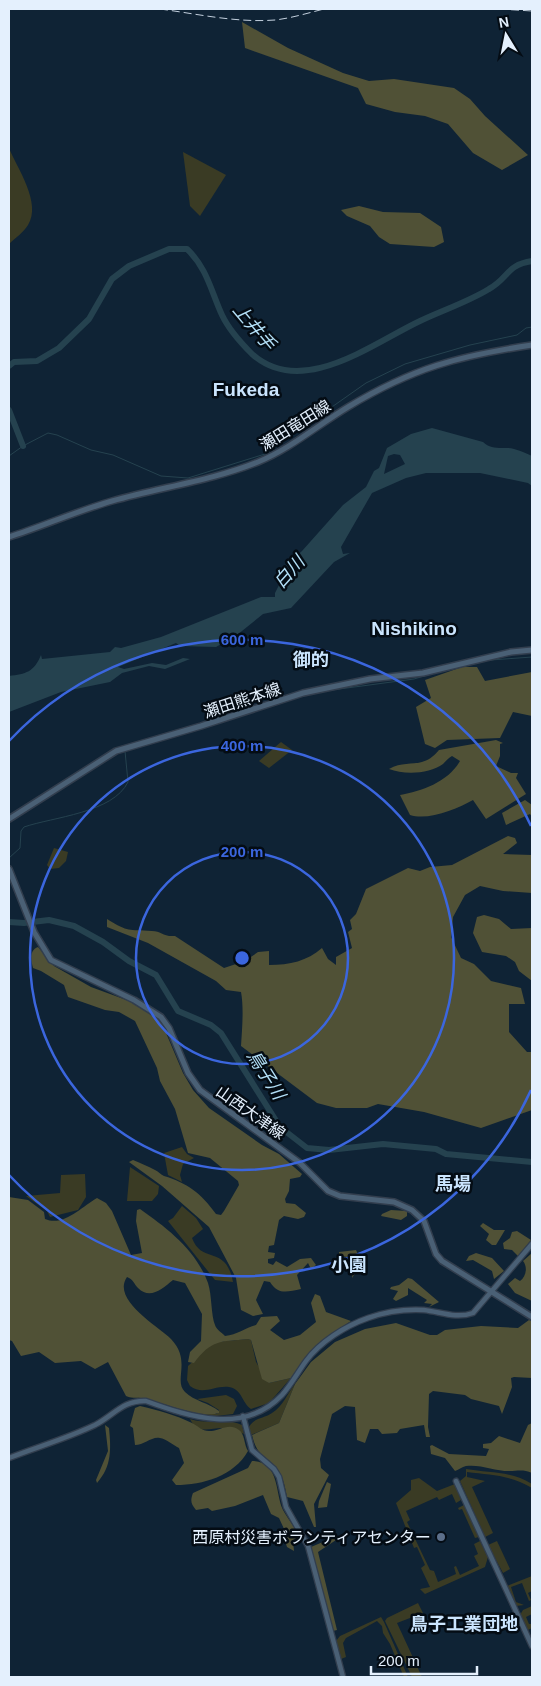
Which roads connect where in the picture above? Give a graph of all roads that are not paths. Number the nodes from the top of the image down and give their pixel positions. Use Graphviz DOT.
graph roads {
  1 [pos="532,345"];
  2 [pos="9,537"];
  3 [pos="532,650"];
  4 [pos="9,819"];
  5 [pos="9,869"];
  6 [pos="532,1244"];
  7 [pos="492,1292"];
  8 [pos="532,1317"];
  9 [pos="243,1416"];
  10 [pos="9,1458"];
  11 [pos="456,1481"];
  12 [pos="532,1646"];
  13 [pos="343,1677"];
  1 -- 2 [label="main road, 瀬田竜田線"];
  3 -- 4 [label="main road, 瀬田熊本線"];
  5 -- 7 [label="main road, 山西大津線"];
  6 -- 7 [label="street"];
  7 -- 8 [label="main road, 山西大津線"];
  7 -- 9 [label="street"];
  9 -- 10 [label="street"];
  9 -- 13 [label="street"];
  11 -- 12 [label="street"];
}
